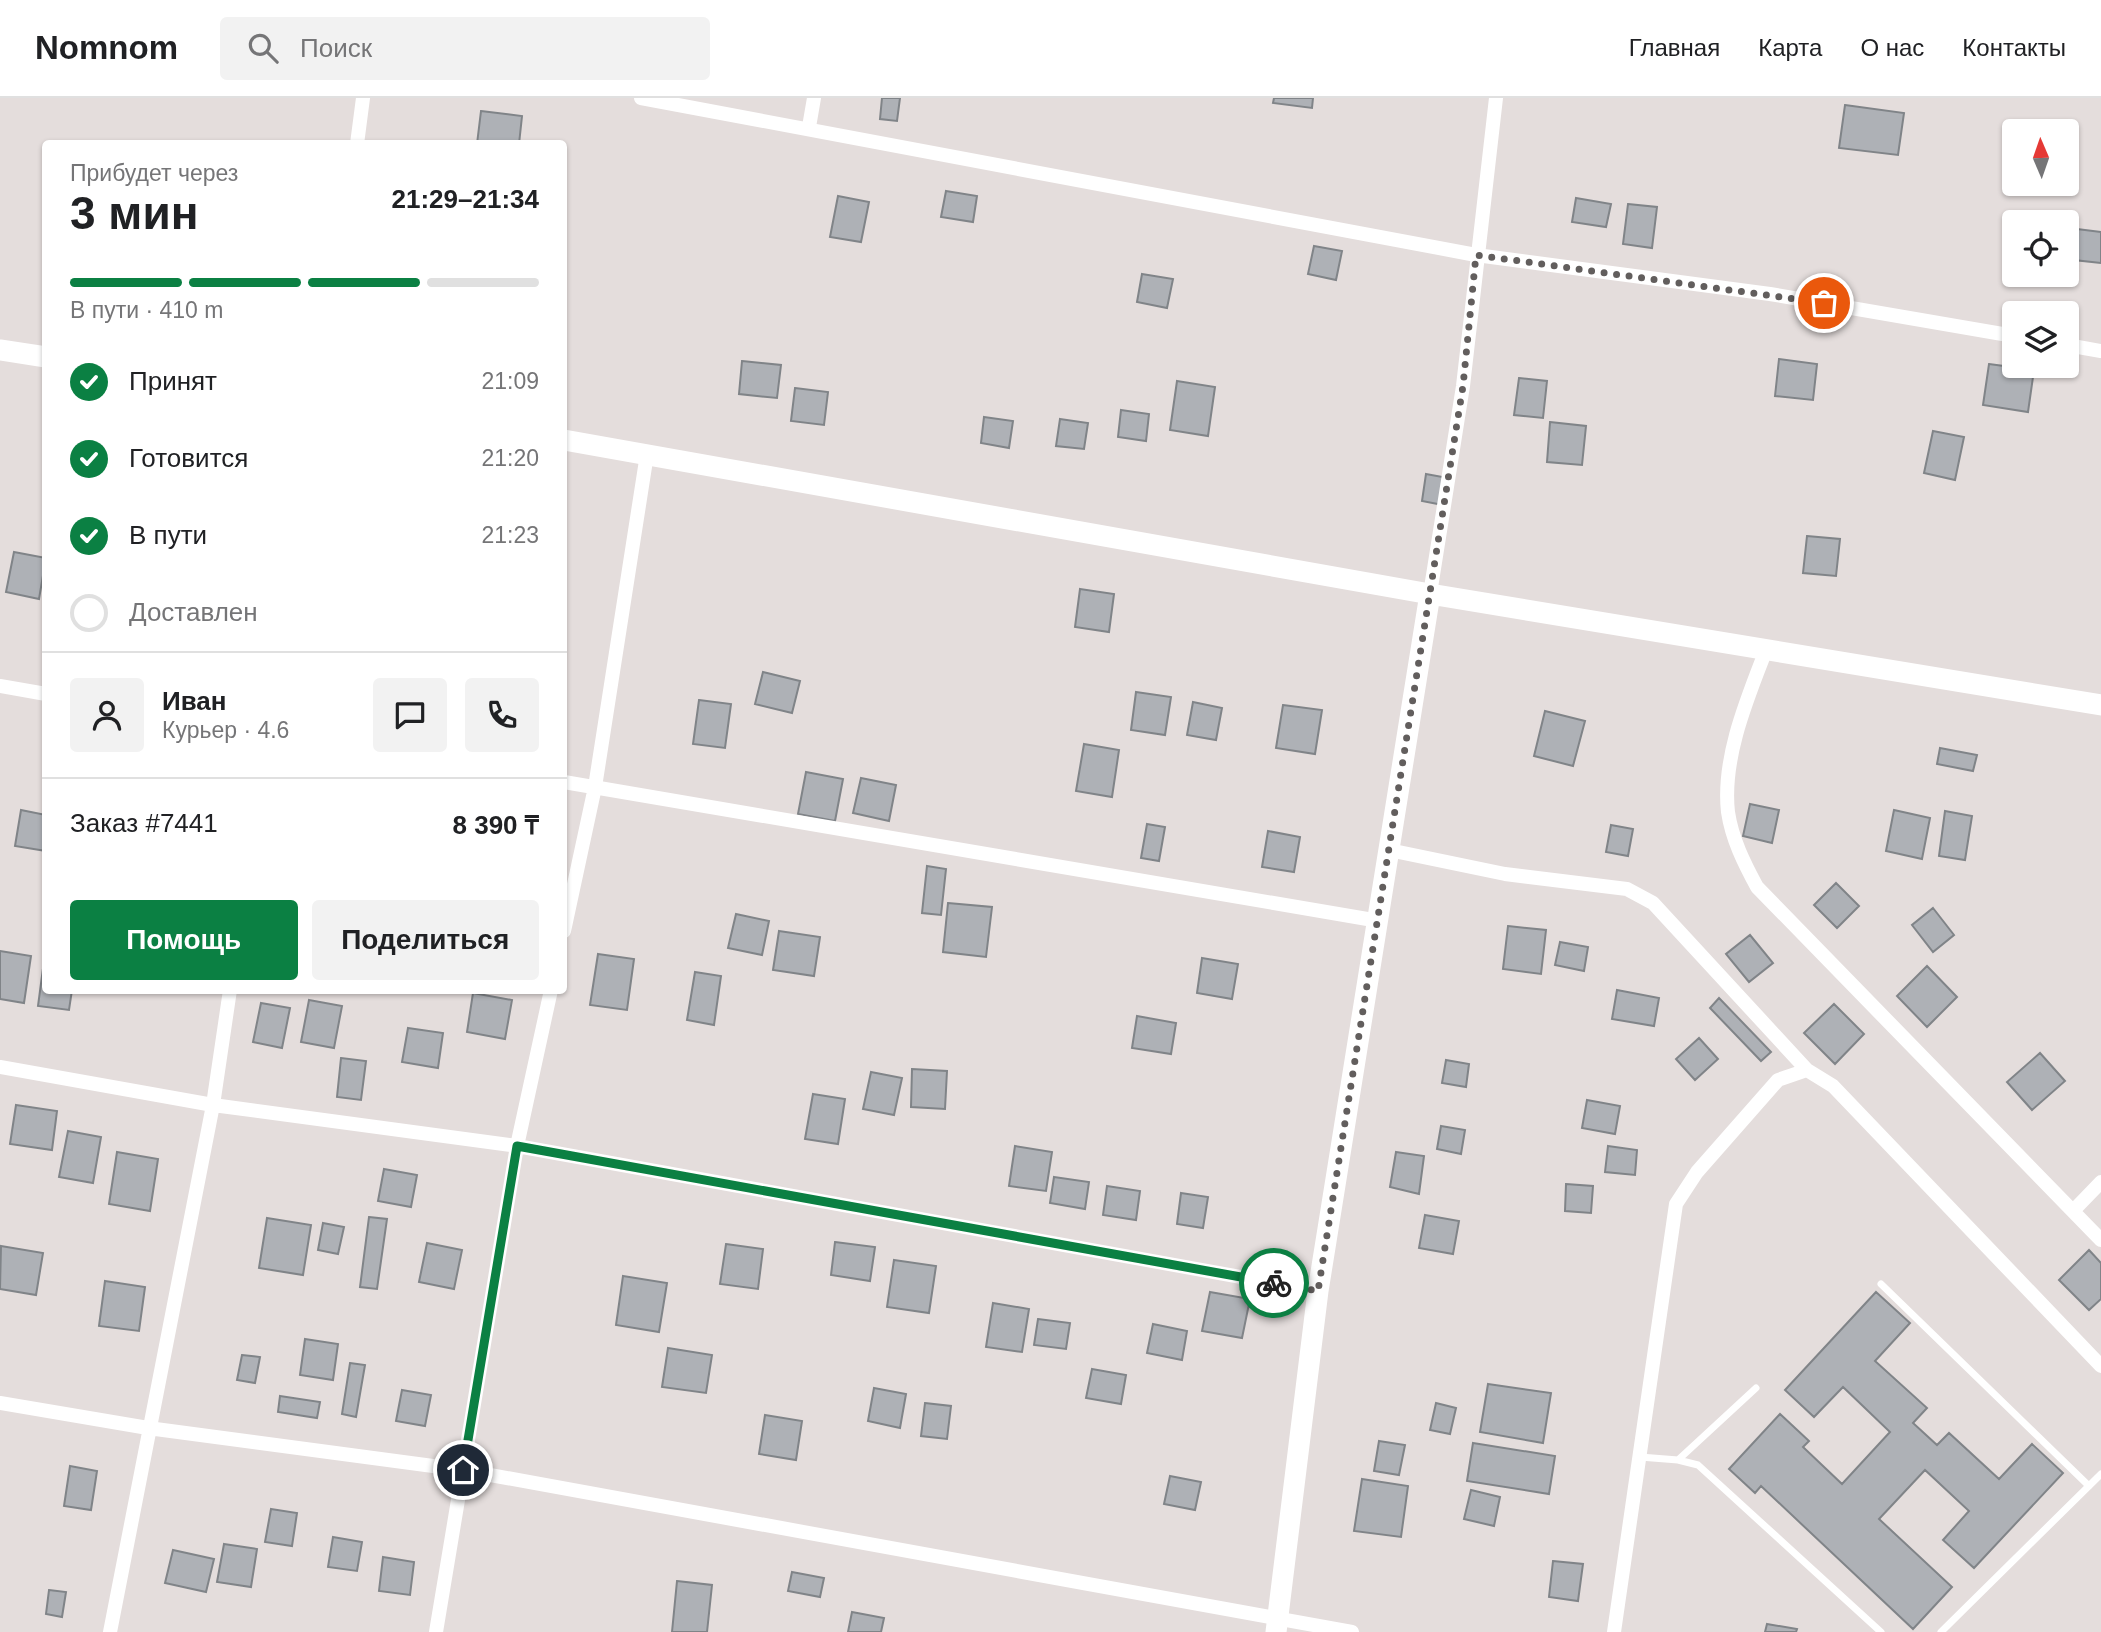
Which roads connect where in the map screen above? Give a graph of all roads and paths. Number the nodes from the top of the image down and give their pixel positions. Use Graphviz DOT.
graph roads {
  1 [pos="363,98"];
  2 [pos="641,98"];
  3 [pos="814,98"];
  4 [pos="1496,98"];
  5 [pos="809,127"];
  6 [pos="357,140"];
  7 [pos="1476,255"];
  8 [pos="2002,334"];
  9 [pos="2079,347"];
  10 [pos="0,350"];
  11 [pos="2101,351"];
  12 [pos="42,356"];
  13 [pos="567,441"];
  14 [pos="647,454"];
  15 [pos="1430,594"];
  16 [pos="1766,650"];
  17 [pos="0,686"];
  18 [pos="42,693"];
  19 [pos="2101,705"];
  20 [pos="567,782"];
  21 [pos="595,787"];
  22 [pos="1389,850"];
  23 [pos="567,917"];
  24 [pos="1379,921"];
  25 [pos="229,994"];
  26 [pos="550,994"];
  27 [pos="0,1066"];
  28 [pos="1807,1070"];
  29 [pos="213,1105"];
  30 [pos="517,1146"];
  31 [pos="2101,1182"];
  32 [pos="2073,1211"];
  33 [pos="2101,1240"];
  34 [pos="1881,1284"];
  35 [pos="1318,1291"];
  36 [pos="2101,1366"];
  37 [pos="1756,1388"];
  38 [pos="0,1403"];
  39 [pos="148,1428"];
  40 [pos="1640,1457"];
  41 [pos="1678,1460"];
  42 [pos="463,1470"];
  43 [pos="2101,1474"];
  44 [pos="2089,1486"];
  45 [pos="1277,1625"];
  46 [pos="110,1632"];
  47 [pos="436,1632"];
  48 [pos="1352,1632"];
  49 [pos="1614,1632"];
  50 [pos="1881,1632"];
  51 [pos="1941,1632"];
  1 -- 6 [label="street"];
  2 -- 5 [label="street"];
  3 -- 5 [label="street"];
  4 -- 7 [label="street"];
  5 -- 7 [label="street"];
  7 -- 8 [label="street"];
  7 -- 15 [label="street"];
  9 -- 11 [label="street"];
  10 -- 12 [label="street"];
  13 -- 14 [label="street"];
  14 -- 15 [label="street"];
  14 -- 21 [label="street"];
  15 -- 16 [label="street"];
  15 -- 22 [label="street"];
  16 -- 19 [label="street"];
  16 -- 32 [label="street"];
  17 -- 18 [label="street"];
  20 -- 21 [label="street"];
  21 -- 23 [label="street"];
  21 -- 24 [label="street"];
  22 -- 24 [label="street"];
  22 -- 28 [label="street"];
  24 -- 35 [label="street"];
  25 -- 29 [label="street"];
  26 -- 30 [label="street"];
  27 -- 29 [label="street"];
  28 -- 36 [label="street"];
  28 -- 40 [label="street"];
  29 -- 30 [label="street"];
  29 -- 39 [label="street"];
  30 -- 35 [label="street"];
  30 -- 42 [label="street"];
  31 -- 32 [label="street"];
  32 -- 33 [label="street"];
  34 -- 44 [label="lane"];
  35 -- 45 [label="street"];
  37 -- 41 [label="lane"];
  38 -- 39 [label="street"];
  39 -- 42 [label="street"];
  39 -- 46 [label="street"];
  40 -- 41 [label="lane"];
  40 -- 49 [label="street"];
  41 -- 50 [label="lane"];
  42 -- 45 [label="street"];
  42 -- 47 [label="street"];
  43 -- 44 [label="lane"];
  44 -- 51 [label="lane"];
  45 -- 48 [label="street"];
}
